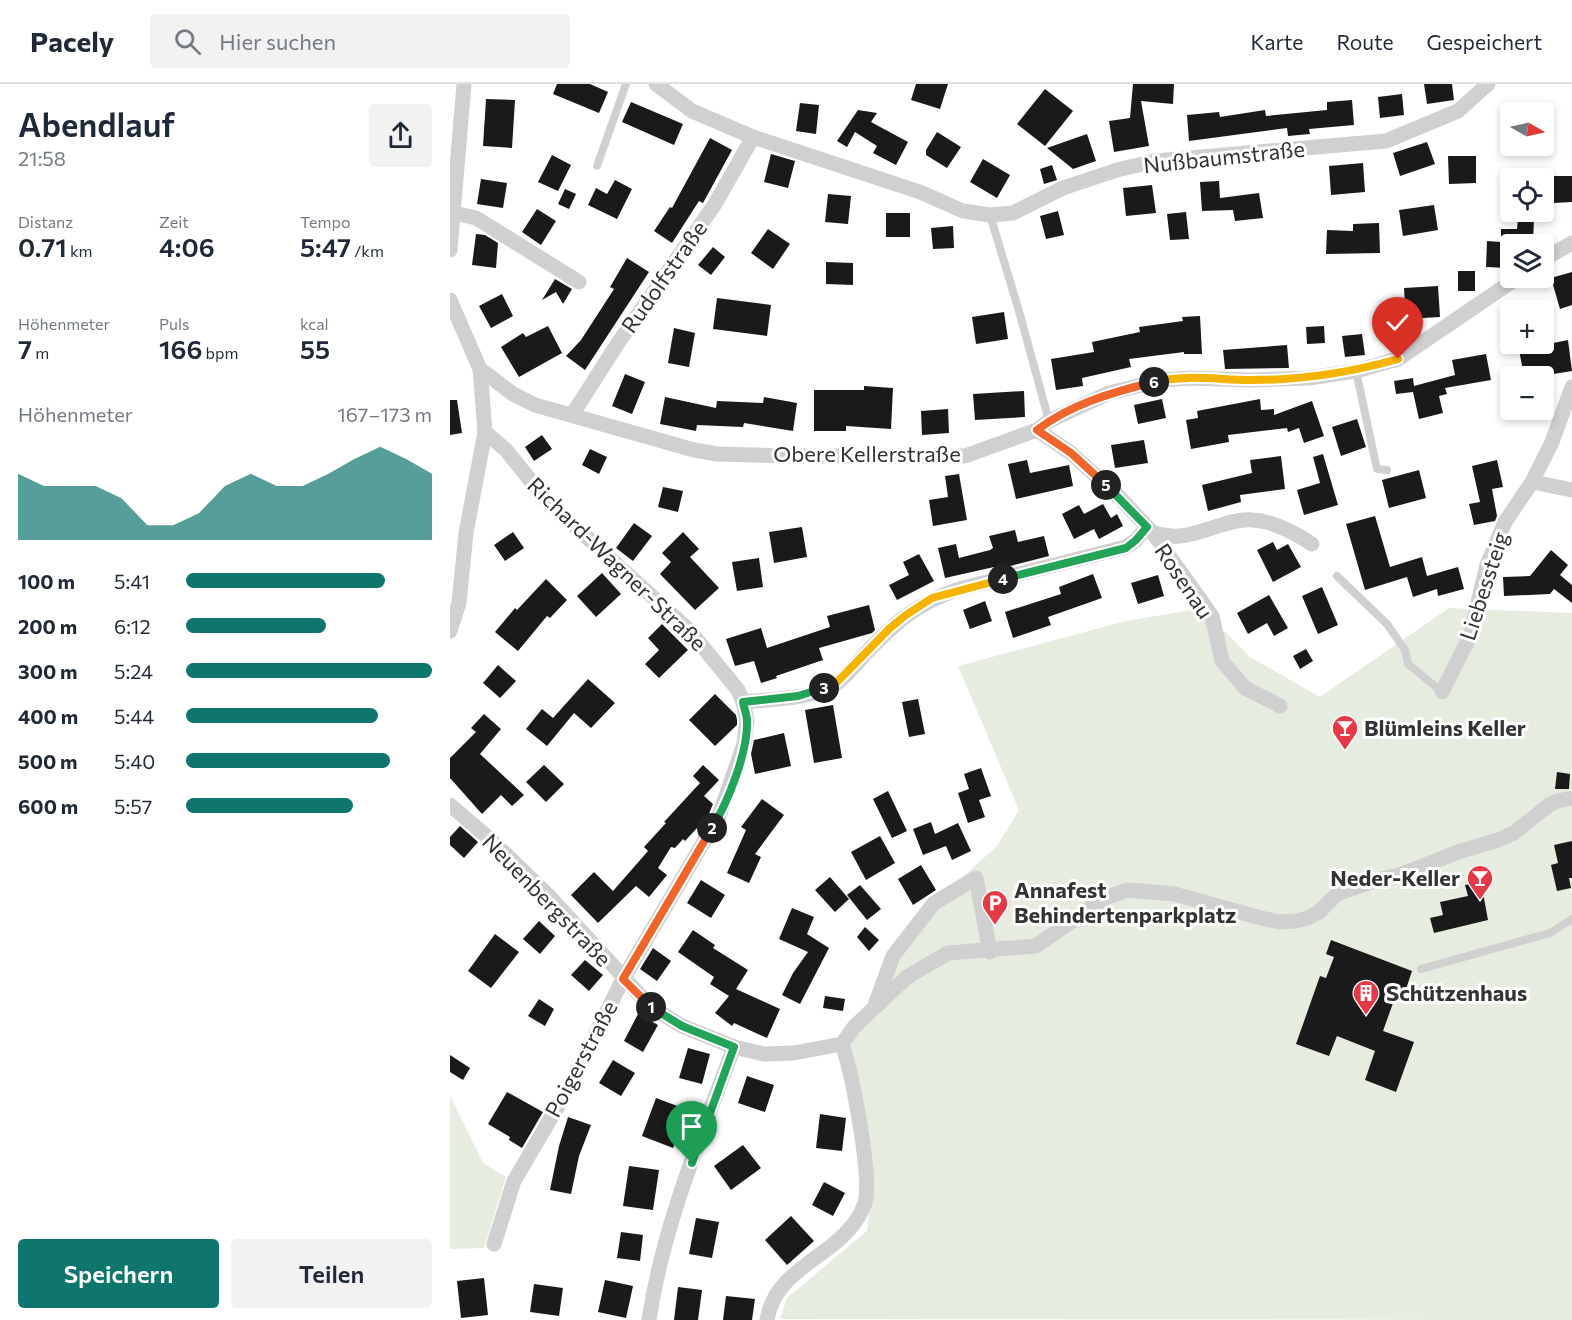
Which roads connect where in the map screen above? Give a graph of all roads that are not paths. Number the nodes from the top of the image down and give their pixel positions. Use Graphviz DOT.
graph roads {
  1 [pos="464,84"];
  2 [pos="626,84"];
  3 [pos="656,84"];
  4 [pos="1488,84"];
  5 [pos="753,137"];
  6 [pos="597,166"];
  7 [pos="454,213"];
  8 [pos="990,215"];
  9 [pos="1572,243"];
  10 [pos="450,250"];
  11 [pos="1554,253"];
  12 [pos="579,282"];
  13 [pos="1502,288"];
  14 [pos="450,300"];
  15 [pos="480,369"];
  16 [pos="1356,371"];
  17 [pos="1572,390"];
  18 [pos="572,416"];
  19 [pos="1043,425"];
  20 [pos="485,432"];
  21 [pos="1387,470"];
  22 [pos="1532,482"];
  23 [pos="1572,490"];
  24 [pos="1150,530"];
  25 [pos="1312,544"];
  26 [pos="1337,576"];
  27 [pos="450,631"];
  28 [pos="1442,692"];
  29 [pos="743,702"];
  30 [pos="1280,706"];
  31 [pos="1572,798"];
  32 [pos="450,805"];
  33 [pos="1572,919"];
  34 [pos="990,952"];
  35 [pos="1421,969"];
  36 [pos="623,979"];
  37 [pos="874,1010"];
  38 [pos="842,1044"];
  39 [pos="734,1047"];
  40 [pos="494,1244"];
  41 [pos="649,1320"];
  42 [pos="767,1320"];
  1 -- 7 [label="street"];
  2 -- 6 [label="lane"];
  3 -- 5 [label="street, Nußbaumstraße"];
  4 -- 8 [label="street, Nußbaumstraße"];
  5 -- 8 [label="street, Nußbaumstraße"];
  5 -- 18 [label="street, Rudolfstraße"];
  7 -- 10 [label="street"];
  7 -- 12 [label="street"];
  8 -- 19 [label="lane"];
  9 -- 11 [label="street"];
  13 -- 16 [label="street, Obere Kellerstraße"];
  14 -- 15 [label="street"];
  15 -- 18 [label="street, Obere Kellerstraße"];
  15 -- 20 [label="street"];
  16 -- 19 [label="street, Obere Kellerstraße"];
  16 -- 21 [label="lane"];
  17 -- 22 [label="street, Liebessteig"];
  18 -- 19 [label="street, Obere Kellerstraße"];
  19 -- 24 [label="street, Rosenau"];
  20 -- 27 [label="street"];
  20 -- 29 [label="street, Richard-Wagner-Straße"];
  22 -- 23 [label="street"];
  22 -- 28 [label="street, Liebessteig"];
  24 -- 25 [label="street, Rosenau"];
  24 -- 29 [label="street"];
  24 -- 30 [label="street, Rosenau"];
  26 -- 28 [label="lane"];
  29 -- 36 [label="street, Poigerstraße"];
  31 -- 34 [label="street"];
  32 -- 36 [label="street, Neuenbergstraße"];
  33 -- 35 [label="lane"];
  34 -- 37 [label="street"];
  34 -- 37 [label="street"];
  36 -- 39 [label="street, Neuenbergstraße"];
  36 -- 40 [label="street, Poigerstraße"];
  37 -- 38 [label="street"];
  38 -- 39 [label="street, Neuenbergstraße"];
  38 -- 42 [label="street"];
  39 -- 41 [label="street"];
}
